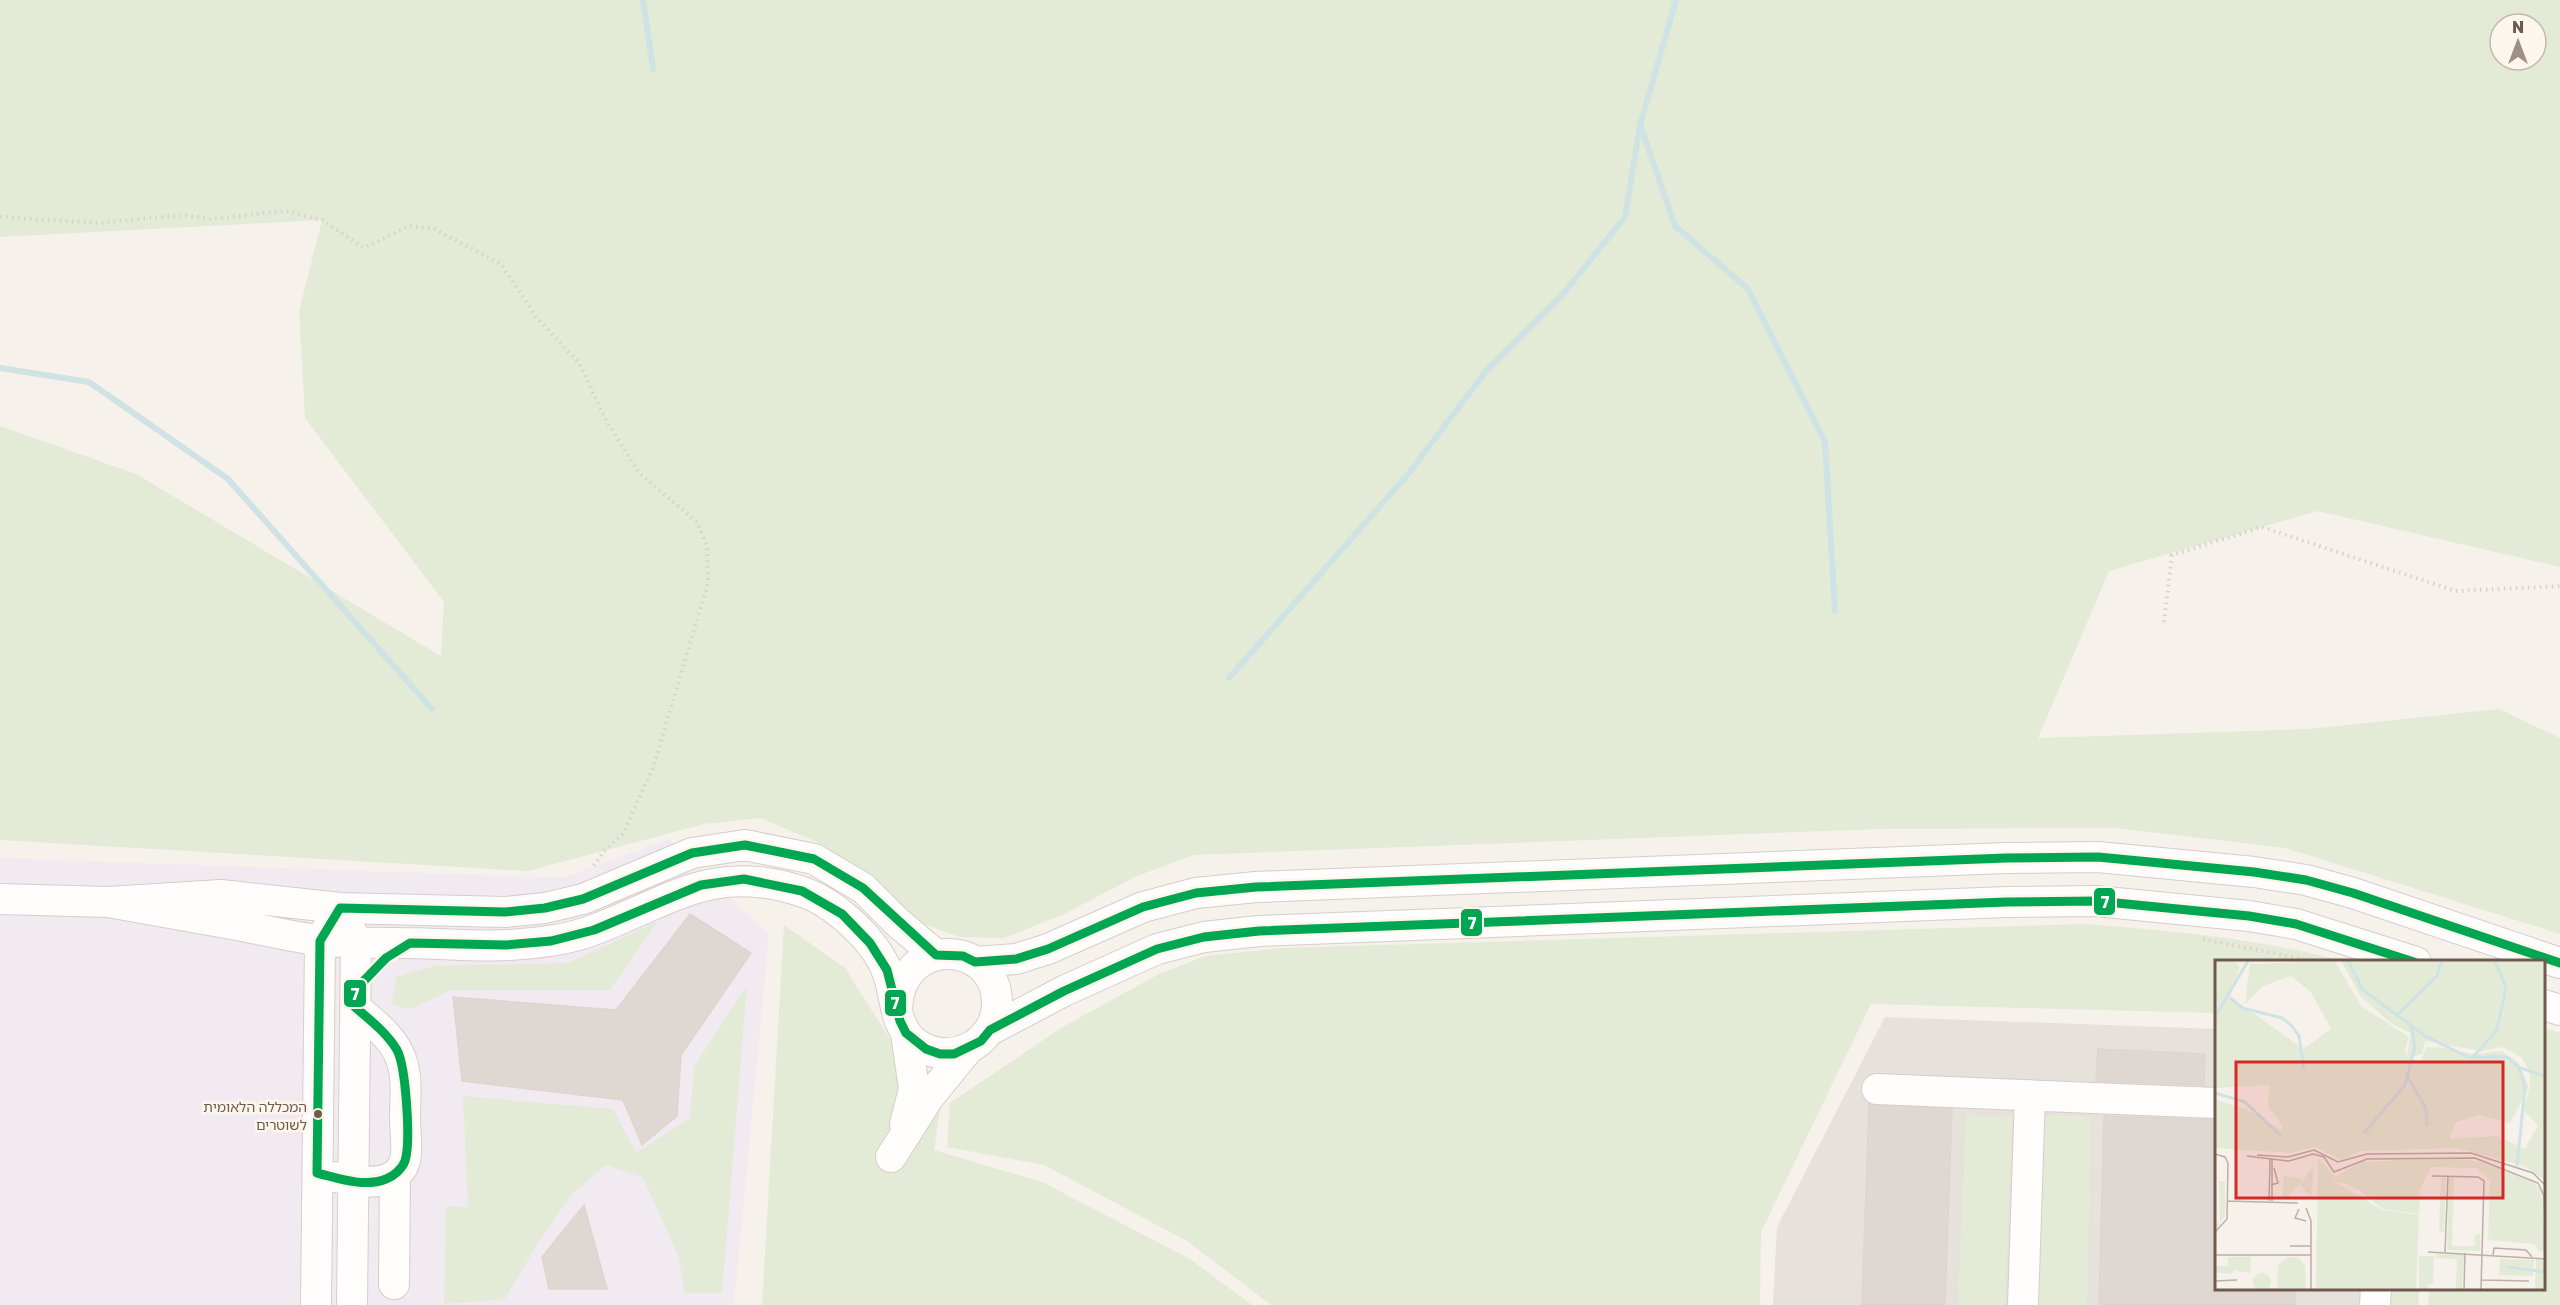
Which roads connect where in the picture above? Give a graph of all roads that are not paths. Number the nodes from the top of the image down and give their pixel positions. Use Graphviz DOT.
graph roads {
  1 [pos="0,899"];
  2 [pos="108,902"];
  3 [pos="340,908"];
  4 [pos="320,941"];
  5 [pos="356,941"];
  6 [pos="410,943"];
  7 [pos="936,955"];
  8 [pos="2410,960"];
  9 [pos="975,962"];
  10 [pos="2560,963"];
  11 [pos="356,998"];
  12 [pos="2545,1005"];
  13 [pos="2560,1010"];
  14 [pos="901,1020"];
  15 [pos="979,1040"];
  16 [pos="1877,1089"];
  17 [pos="2030,1095"];
  18 [pos="2215,1103"];
  19 [pos="317,1173"];
  20 [pos="395,1175"];
  21 [pos="353,1182"];
  22 [pos="394,1284"];
  23 [pos="2376,1290"];
  24 [pos="316,1305"];
  25 [pos="352,1305"];
  26 [pos="2023,1305"];
  27 [pos="2375,1305"];
  1 -- 2 [label="street"];
  2 -- 3 [label="street"];
  2 -- 4 [label="street"];
  3 -- 4 [label="street"];
  3 -- 5 [label="street"];
  3 -- 7 [label="street"];
  4 -- 5 [label="street"];
  4 -- 19 [label="street"];
  5 -- 6 [label="street"];
  5 -- 11 [label="street"];
  6 -- 11 [label="street"];
  6 -- 14 [label="street"];
  7 -- 9 [label="street"];
  7 -- 14 [label="street"];
  8 -- 15 [label="street"];
  9 -- 10 [label="street"];
  9 -- 15 [label="street"];
  11 -- 20 [label="street"];
  11 -- 21 [label="street"];
  12 -- 13 [label="street"];
  14 -- 15 [label="street"];
  14 -- 15 [label="street"];
  16 -- 17 [label="street"];
  17 -- 18 [label="street"];
  17 -- 26 [label="street"];
  19 -- 21 [label="street"];
  19 -- 24 [label="street"];
  20 -- 21 [label="street"];
  20 -- 22 [label="street"];
  21 -- 25 [label="street"];
  23 -- 27 [label="street"];
}
